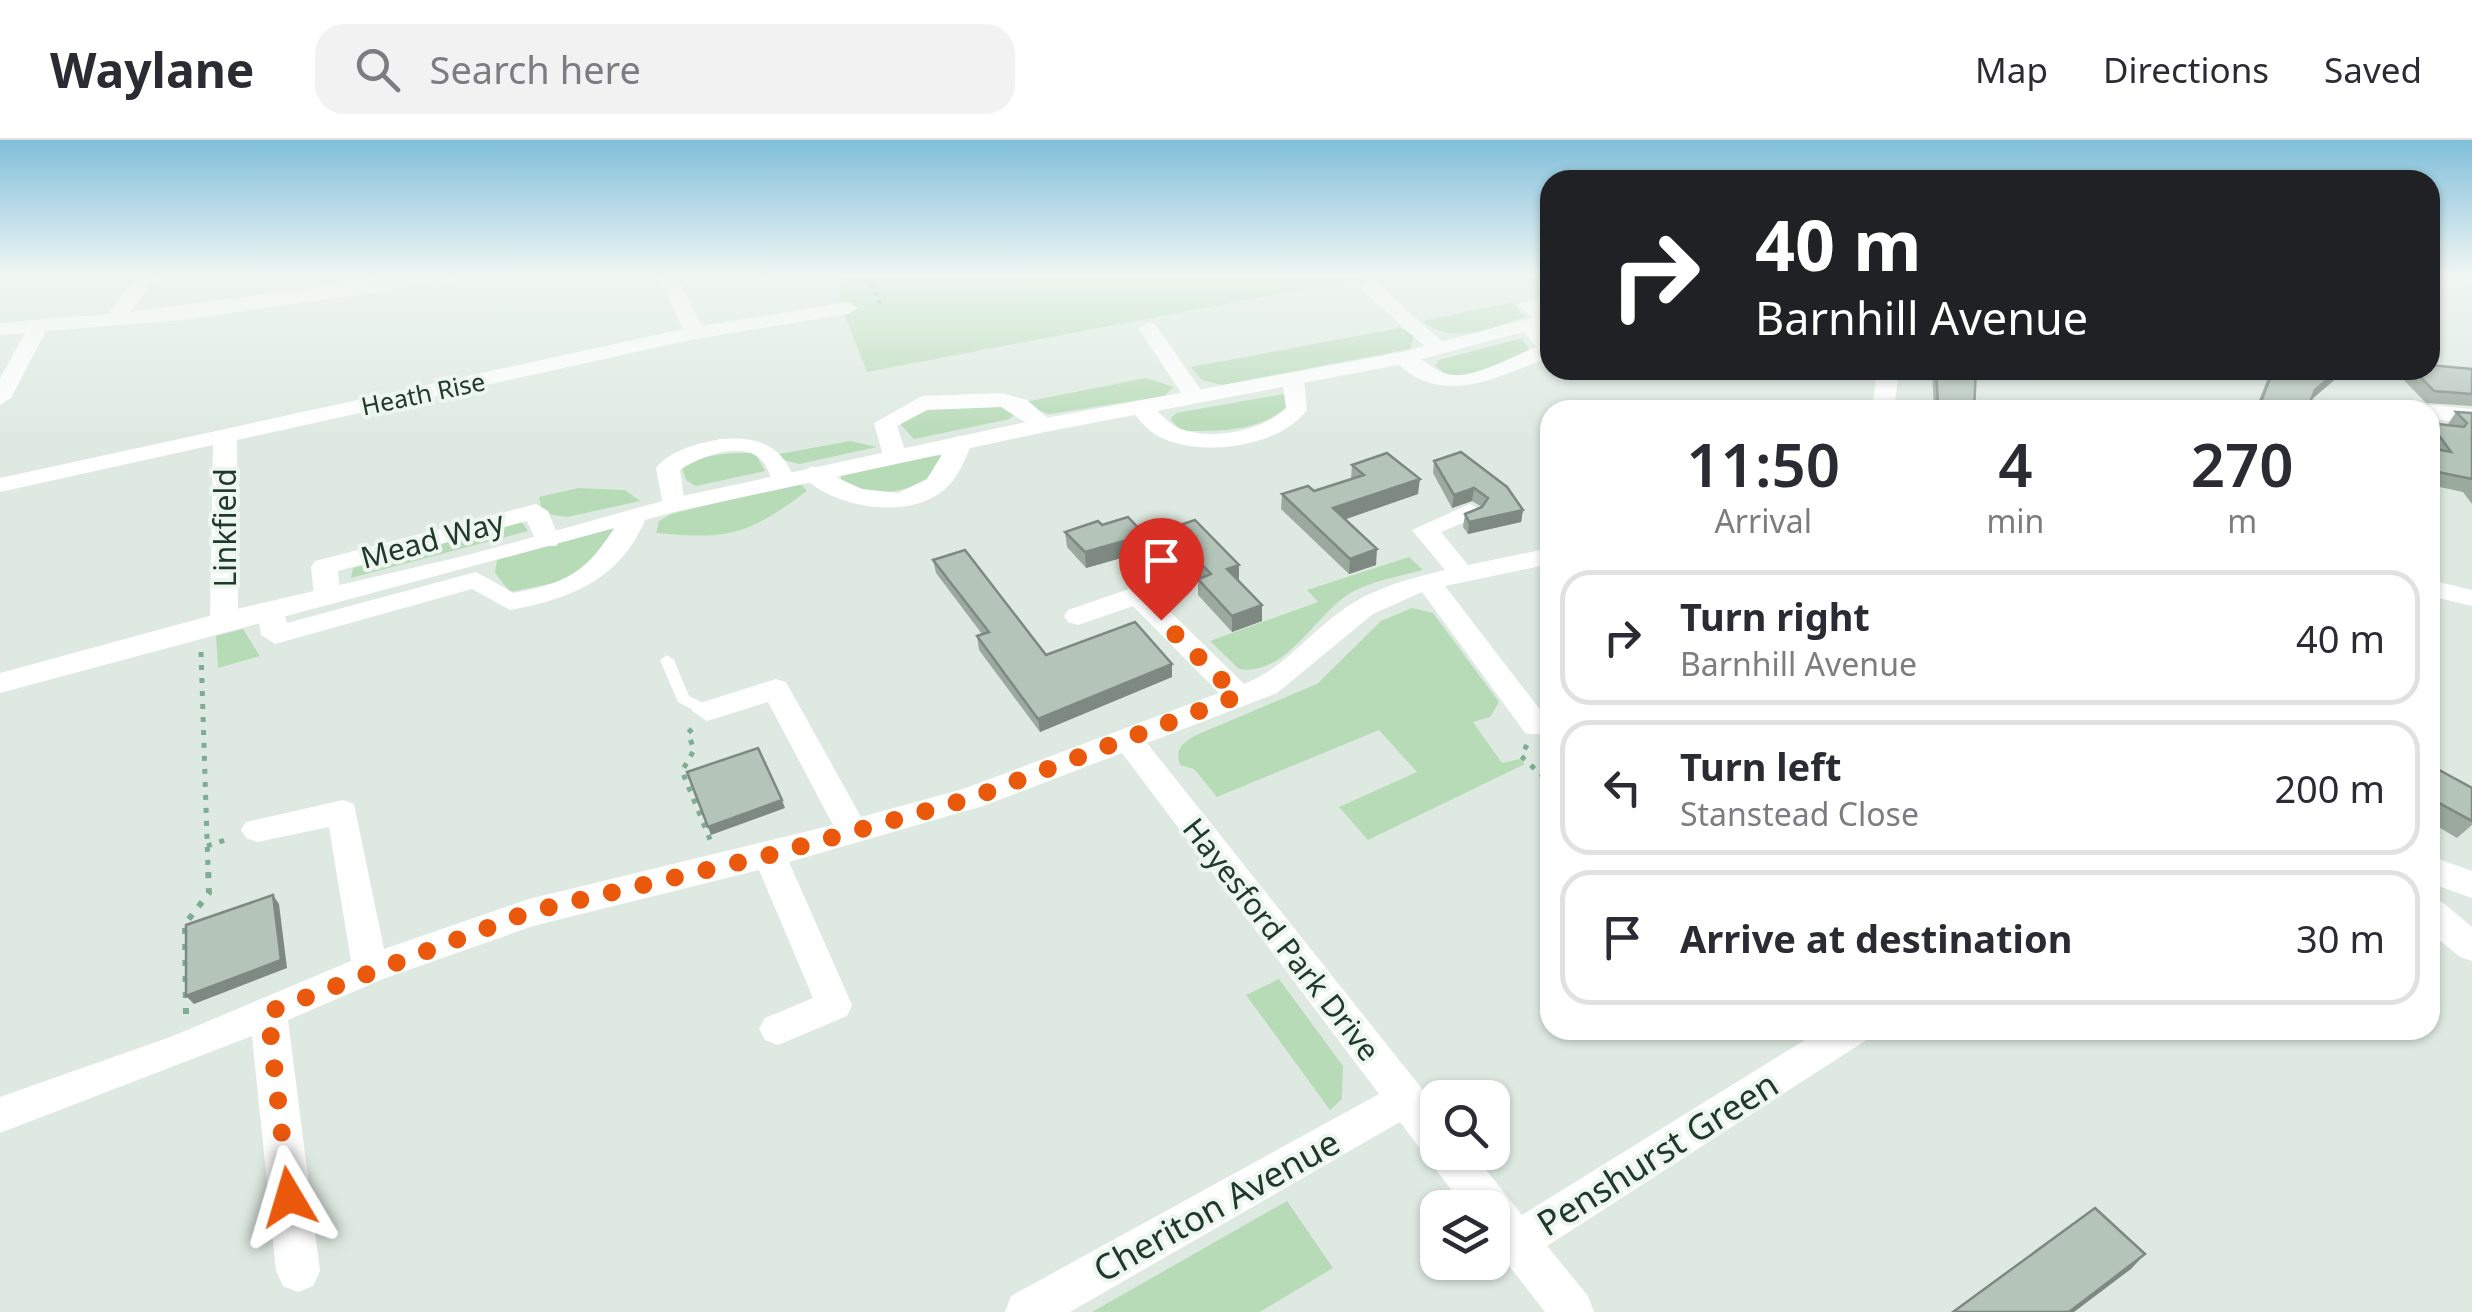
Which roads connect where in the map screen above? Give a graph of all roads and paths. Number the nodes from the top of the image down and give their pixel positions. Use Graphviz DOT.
graph roads {
  1 [pos="37,330"];
  2 [pos="693,330"];
  3 [pos="715,330"];
  4 [pos="1149,330"];
  5 [pos="1418,330"];
  6 [pos="1500,330"];
  7 [pos="695,333"];
  8 [pos="1439,349"];
  9 [pos="1540,353"];
  10 [pos="1404,358"];
  11 [pos="1293,380"];
  12 [pos="1195,397"];
  13 [pos="0,398"];
  14 [pos="1142,408"];
  15 [pos="2440,413"];
  16 [pos="2472,416"];
  17 [pos="1045,425"];
  18 [pos="225,436"];
  19 [pos="960,444"];
  20 [pos="894,456"];
  21 [pos="812,473"];
  22 [pos="783,480"];
  23 [pos="0,485"];
  24 [pos="674,505"];
  25 [pos="1470,511"];
  26 [pos="632,518"];
  27 [pos="547,541"];
  28 [pos="1540,558"];
  29 [pos="476,571"];
  30 [pos="1464,576"];
  31 [pos="1430,584"];
  32 [pos="2440,590"];
  33 [pos="327,596"];
  34 [pos="2472,598"];
  35 [pos="271,610"];
  36 [pos="1078,616"];
  37 [pos="212,624"];
  38 [pos="666,660"];
  39 [pos="0,683"];
  40 [pos="1238,696"];
  41 [pos="707,711"];
  42 [pos="1537,727"];
  43 [pos="1127,738"];
  44 [pos="1540,773"];
  45 [pos="711,805"];
  46 [pos="698,810"];
  47 [pos="257,830"];
  48 [pos="852,831"];
  49 [pos="770,855"];
  50 [pos="722,867"];
  51 [pos="2440,873"];
  52 [pos="2472,886"];
  53 [pos="2440,920"];
  54 [pos="2472,947"];
  55 [pos="370,970"];
  56 [pos="268,1012"];
  57 [pos="778,1029"];
  58 [pos="1830,1040"];
  59 [pos="186,1046"];
  60 [pos="1405,1099"];
  61 [pos="0,1115"];
  62 [pos="1420,1118"];
  63 [pos="1462,1170"];
  64 [pos="1477,1190"];
  65 [pos="1510,1215"];
  66 [pos="1510,1233"];
  67 [pos="298,1272"];
  68 [pos="1027,1312"];
  69 [pos="1572,1312"];
  1 -- 13 [label="street"];
  2 -- 7 [label="street"];
  3 -- 7 [label="street, Heath Rise"];
  4 -- 12 [label="street"];
  5 -- 8 [label="street"];
  6 -- 8 [label="street, Mead Way"];
  7 -- 18 [label="street, Heath Rise"];
  8 -- 10 [label="street, Mead Way"];
  9 -- 10 [label="street, Mead Way"];
  10 -- 11 [label="street, Mead Way"];
  11 -- 12 [label="street, Mead Way"];
  11 -- 14 [label="street"];
  12 -- 14 [label="street, Mead Way"];
  14 -- 17 [label="street, Mead Way"];
  15 -- 16 [label="street"];
  17 -- 19 [label="street, Mead Way"];
  17 -- 20 [label="street"];
  18 -- 23 [label="street, Heath Rise"];
  18 -- 37 [label="street, Linkfield"];
  19 -- 20 [label="street, Mead Way"];
  19 -- 21 [label="street"];
  20 -- 21 [label="street, Mead Way"];
  21 -- 22 [label="street, Mead Way"];
  22 -- 24 [label="street, Mead Way"];
  22 -- 24 [label="street"];
  24 -- 26 [label="street, Mead Way"];
  25 -- 30 [label="street"];
  26 -- 27 [label="street, Mead Way"];
  26 -- 29 [label="street, Mead Way"];
  27 -- 29 [label="street, Mead Way"];
  27 -- 33 [label="street, Mead Way"];
  28 -- 30 [label="street"];
  29 -- 33 [label="street, Mead Way"];
  29 -- 35 [label="street, Mead Way"];
  30 -- 31 [label="street"];
  31 -- 40 [label="street"];
  31 -- 42 [label="street"];
  32 -- 34 [label="street"];
  33 -- 35 [label="street, Mead Way"];
  35 -- 37 [label="street, Mead Way"];
  36 -- 40 [label="street"];
  37 -- 39 [label="street, Mead Way"];
  37 -- 59 [label="path"];
  38 -- 41 [label="lane"];
  40 -- 43 [label="street"];
  41 -- 46 [label="path"];
  41 -- 48 [label="street"];
  42 -- 44 [label="path"];
  43 -- 48 [label="street"];
  43 -- 60 [label="street, Hayesford Park Drive"];
  45 -- 46 [label="path"];
  46 -- 50 [label="path"];
  47 -- 55 [label="street"];
  48 -- 49 [label="street"];
  49 -- 50 [label="street"];
  49 -- 57 [label="street"];
  50 -- 55 [label="street"];
  51 -- 52 [label="street"];
  53 -- 54 [label="street"];
  55 -- 56 [label="street"];
  56 -- 59 [label="street"];
  56 -- 67 [label="street"];
  58 -- 65 [label="street, Penshurst Green"];
  59 -- 61 [label="street"];
  60 -- 62 [label="street, Hayesford Park Drive"];
  60 -- 68 [label="street, Cheriton Avenue"];
  63 -- 64 [label="street"];
  66 -- 69 [label="street"];
}
